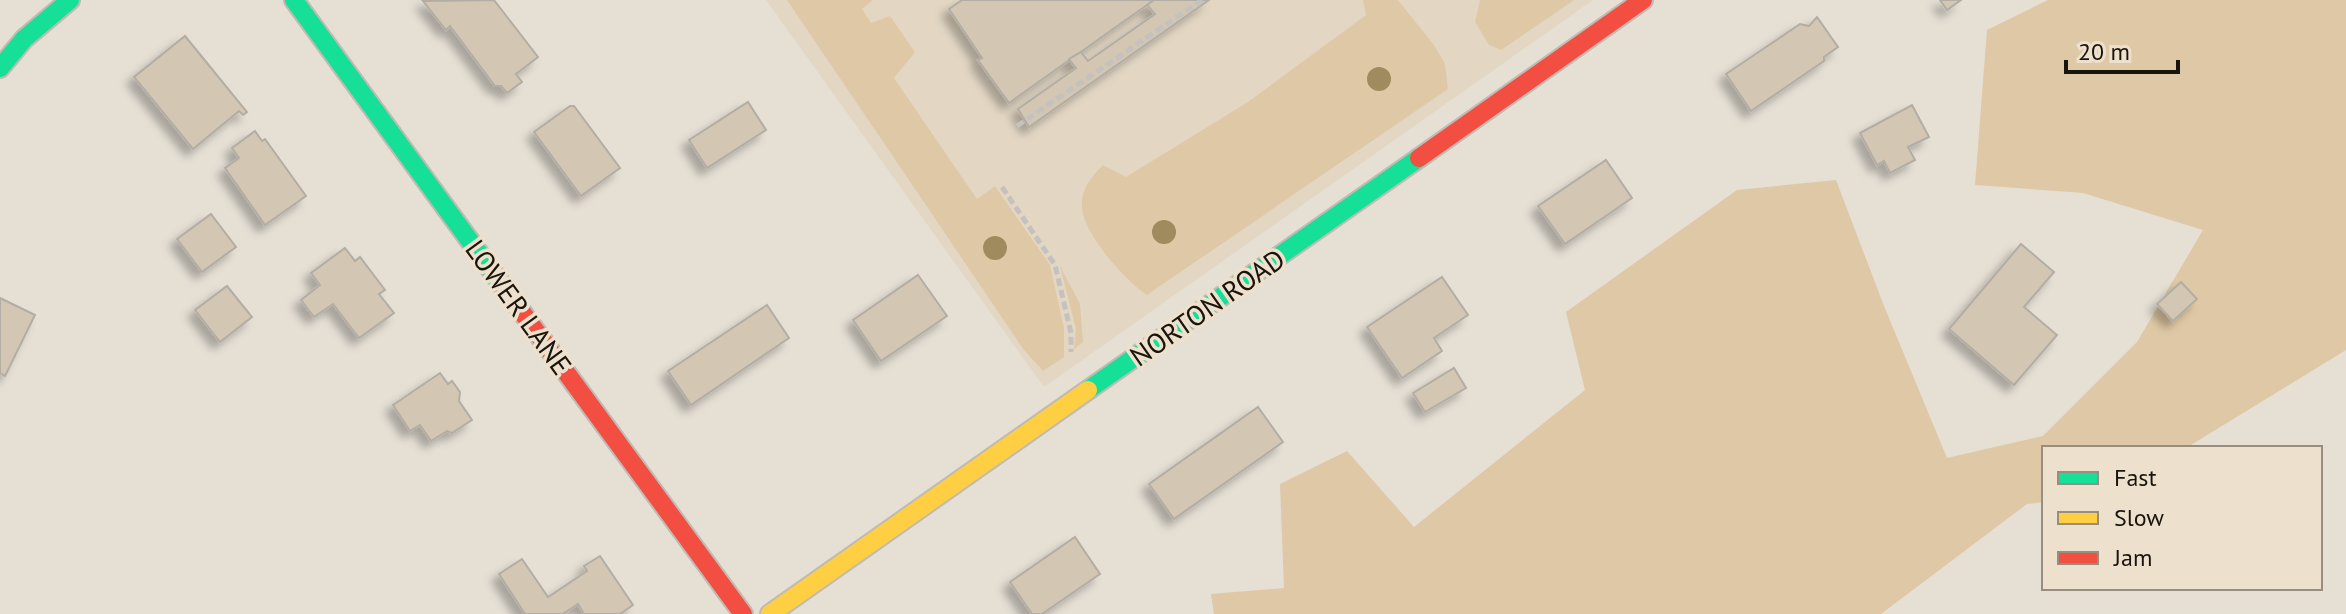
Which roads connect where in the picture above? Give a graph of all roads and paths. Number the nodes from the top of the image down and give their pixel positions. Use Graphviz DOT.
graph roads {
  1 [pos="70,0"];
  2 [pos="294,0"];
  3 [pos="1202,0"];
  4 [pos="1643,0"];
  5 [pos="0,68"];
  6 [pos="1017,126"];
  7 [pos="1002,187"];
  8 [pos="1071,357"];
  9 [pos="743,614"];
  10 [pos="770,614"];
  1 -- 5 [label="main road"];
  2 -- 9 [label="main road, LOWER LANE"];
  3 -- 6 [label="path"];
  4 -- 10 [label="main road, NORTON ROAD"];
  7 -- 8 [label="path"];
}
